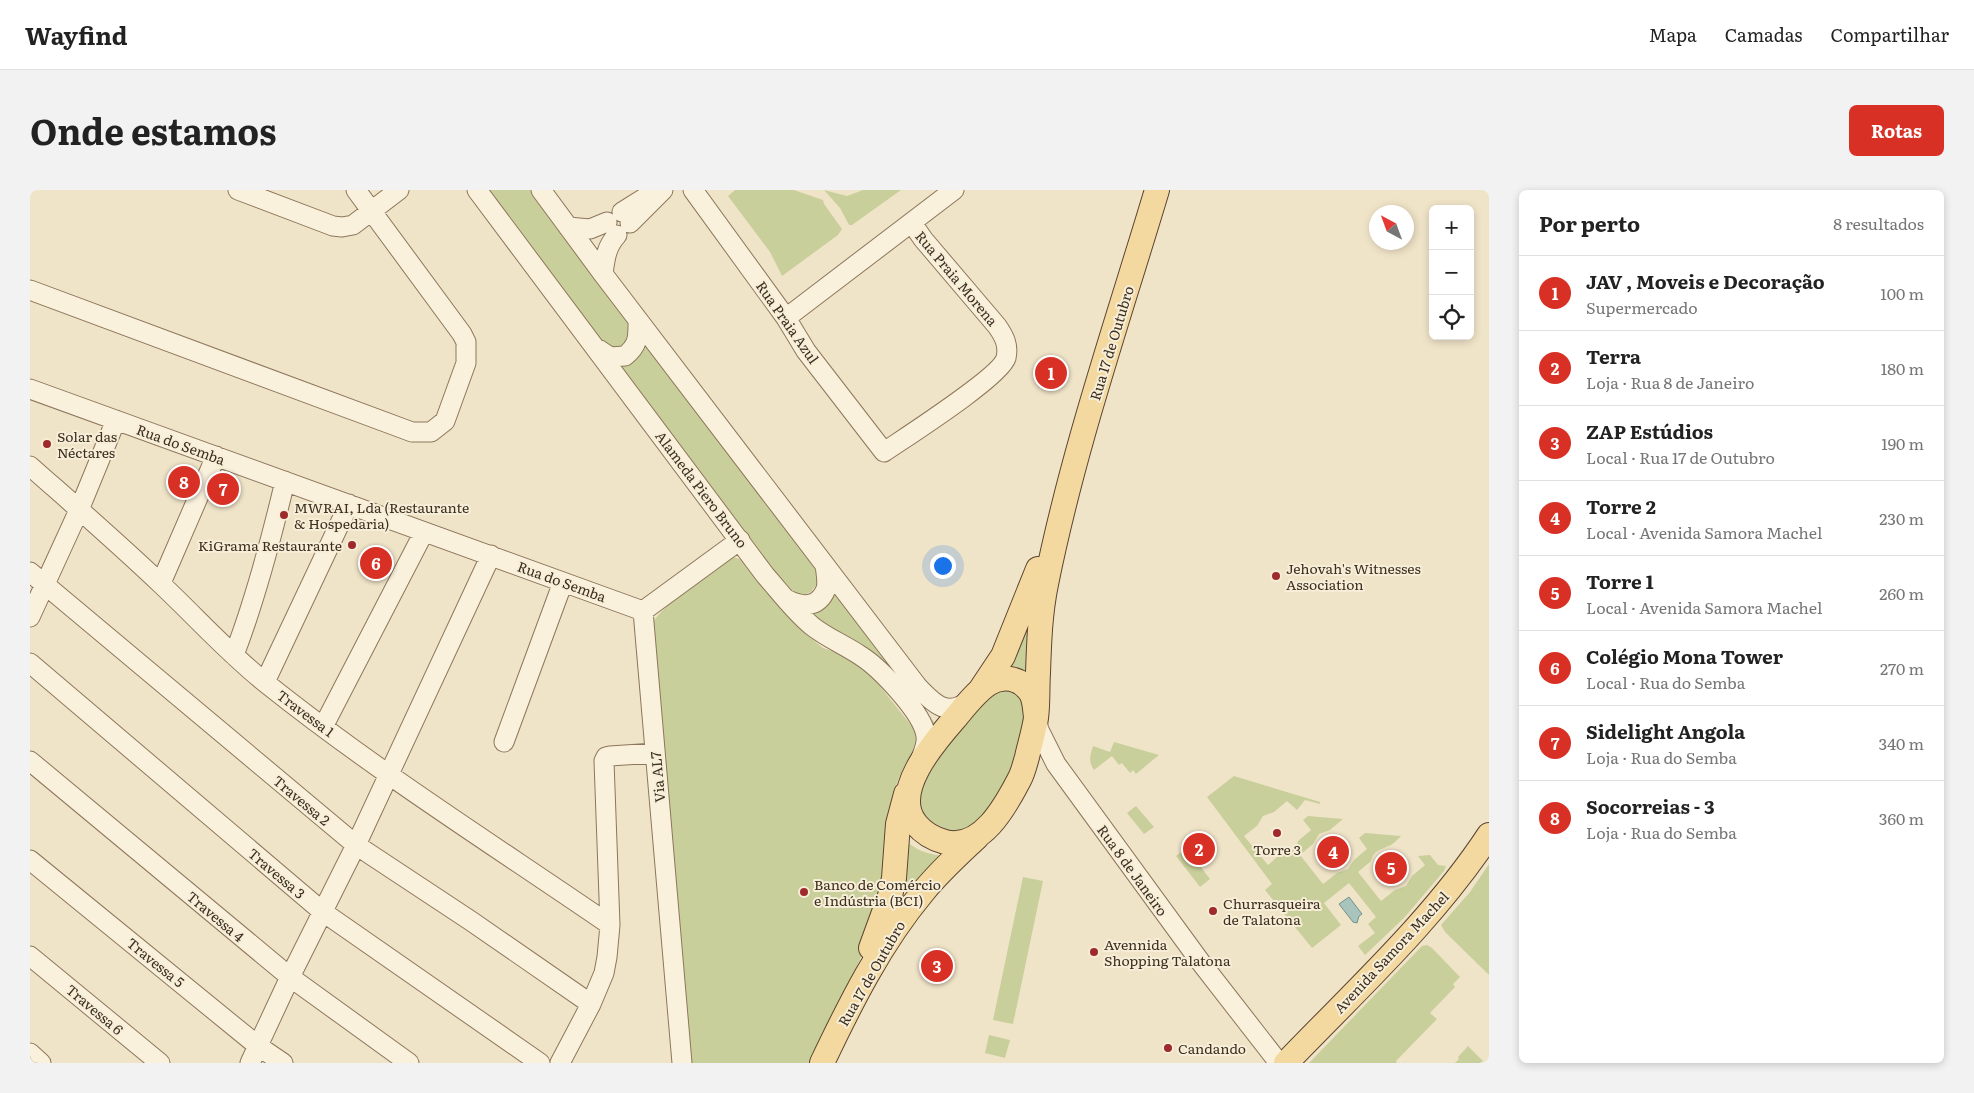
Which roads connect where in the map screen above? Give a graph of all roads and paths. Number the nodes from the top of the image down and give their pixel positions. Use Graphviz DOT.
graph roads {
  1 [pos="238,190"];
  2 [pos="356,190"];
  3 [pos="399,190"];
  4 [pos="477,190"];
  5 [pos="541,190"];
  6 [pos="658,190"];
  7 [pos="663,190"];
  8 [pos="693,190"];
  9 [pos="1157,190"];
  10 [pos="951,191"];
  11 [pos="372,212"];
  12 [pos="619,223"];
  13 [pos="912,223"];
  14 [pos="568,227"];
  15 [pos="603,274"];
  16 [pos="30,290"];
  17 [pos="786,318"];
  18 [pos="638,320"];
  19 [pos="597,348"];
  20 [pos="30,389"];
  21 [pos="116,420"];
  22 [pos="884,452"];
  23 [pos="216,456"];
  24 [pos="30,466"];
  25 [pos="285,482"];
  26 [pos="1066,497"];
  27 [pos="349,504"];
  28 [pos="79,510"];
  29 [pos="424,532"];
  30 [pos="740,540"];
  31 [pos="491,556"];
  32 [pos="825,565"];
  33 [pos="30,572"];
  34 [pos="563,582"];
  35 [pos="161,584"];
  36 [pos="46,585"];
  37 [pos="784,598"];
  38 [pos="643,611"];
  39 [pos="30,617"];
  40 [pos="234,655"];
  41 [pos="30,663"];
  42 [pos="265,682"];
  43 [pos="976,695"];
  44 [pos="1036,717"];
  45 [pos="323,727"];
  46 [pos="504,742"];
  47 [pos="655,753"];
  48 [pos="30,761"];
  49 [pos="916,771"];
  50 [pos="390,774"];
  51 [pos="987,828"];
  52 [pos="1489,835"];
  53 [pos="356,846"];
  54 [pos="30,860"];
  55 [pos="323,912"];
  56 [pos="610,925"];
  57 [pos="30,956"];
  58 [pos="290,977"];
  59 [pos="591,1004"];
  60 [pos="838,1031"];
  61 [pos="30,1053"];
  62 [pos="254,1055"];
  63 [pos="41,1063"];
  64 [pos="160,1063"];
  65 [pos="283,1063"];
  66 [pos="409,1063"];
  67 [pos="540,1063"];
  68 [pos="560,1063"];
  69 [pos="682,1063"];
  70 [pos="822,1063"];
  71 [pos="1279,1063"];
  72 [pos="1286,1063"];
  1 -- 11 [label="street"];
  2 -- 11 [label="street"];
  3 -- 11 [label="street"];
  4 -- 19 [label="street, Alameda Piero Bruno"];
  5 -- 14 [label="street"];
  6 -- 12 [label="street"];
  7 -- 12 [label="street"];
  8 -- 17 [label="street, Rua Praia Azul"];
  9 -- 26 [label="main road, Rua 17 de Outubro"];
  10 -- 13 [label="street"];
  11 -- 16 [label="street"];
  12 -- 14 [label="street"];
  12 -- 15 [label="street"];
  13 -- 17 [label="street"];
  13 -- 22 [label="street, Rua Praia Morena"];
  14 -- 15 [label="street"];
  15 -- 18 [label="street"];
  17 -- 22 [label="street, Rua Praia Azul"];
  18 -- 19 [label="street"];
  18 -- 32 [label="street"];
  19 -- 30 [label="street, Alameda Piero Bruno"];
  20 -- 21 [label="street, Rua do Semba"];
  21 -- 23 [label="street, Rua do Semba"];
  21 -- 28 [label="street"];
  23 -- 25 [label="street, Rua do Semba"];
  23 -- 35 [label="street"];
  24 -- 28 [label="street, Travessa 1"];
  25 -- 27 [label="street, Rua do Semba"];
  25 -- 40 [label="street"];
  26 -- 43 [label="main road, Rua 17 de Outubro"];
  26 -- 44 [label="main road, Rua 17 de Outubro"];
  27 -- 29 [label="street, Rua do Semba"];
  27 -- 42 [label="street"];
  28 -- 35 [label="street, Travessa 1"];
  28 -- 36 [label="street"];
  29 -- 31 [label="street, Rua do Semba"];
  29 -- 45 [label="street"];
  30 -- 37 [label="street, Alameda Piero Bruno"];
  30 -- 38 [label="street"];
  31 -- 34 [label="street, Rua do Semba"];
  31 -- 50 [label="street"];
  32 -- 37 [label="street"];
  32 -- 43 [label="street"];
  33 -- 36 [label="street, Travessa 2"];
  34 -- 38 [label="street, Rua do Semba"];
  34 -- 46 [label="street"];
  35 -- 40 [label="street, Travessa 1"];
  36 -- 39 [label="street"];
  36 -- 53 [label="street, Travessa 2"];
  37 -- 49 [label="street, Alameda Piero Bruno"];
  38 -- 47 [label="street, Via AL7"];
  40 -- 42 [label="street, Travessa 1"];
  41 -- 55 [label="street, Travessa 3"];
  42 -- 45 [label="street, Travessa 1"];
  43 -- 44 [label="main road"];
  43 -- 49 [label="main road"];
  44 -- 51 [label="main road, Rua 17 de Outubro"];
  44 -- 71 [label="street, Rua 8 de Janeiro"];
  45 -- 50 [label="street, Travessa 1"];
  47 -- 56 [label="street"];
  47 -- 69 [label="street, Via AL7"];
  48 -- 58 [label="street, Travessa 4"];
  49 -- 51 [label="main road"];
  49 -- 60 [label="main road, Rua 17 de Outubro"];
  50 -- 53 [label="street"];
  50 -- 56 [label="street, Travessa 1"];
  51 -- 60 [label="main road, Rua 17 de Outubro"];
  52 -- 72 [label="main road, Avenida Samora Machel"];
  53 -- 55 [label="street"];
  53 -- 59 [label="street, Travessa 2"];
  54 -- 62 [label="street, Travessa 5"];
  55 -- 58 [label="street"];
  55 -- 67 [label="street, Travessa 3"];
  56 -- 59 [label="street"];
  57 -- 64 [label="street, Travessa 6"];
  58 -- 62 [label="street"];
  58 -- 66 [label="street, Travessa 4"];
  59 -- 68 [label="street"];
  60 -- 70 [label="main road, Rua 17 de Outubro"];
  61 -- 63 [label="street"];
  62 -- 65 [label="street, Travessa 5"];
}
